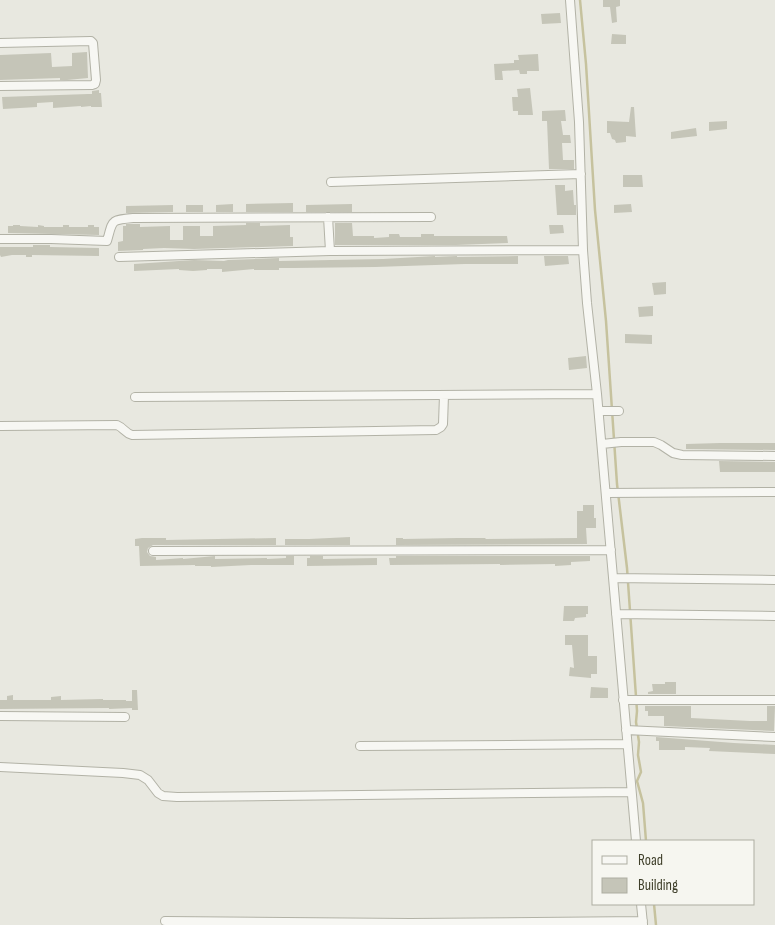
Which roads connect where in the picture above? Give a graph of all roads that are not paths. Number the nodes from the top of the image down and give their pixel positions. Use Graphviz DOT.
graph roads {
  1 [pos="570,0"];
  2 [pos="0,43"];
  3 [pos="0,86"];
  4 [pos="581,174"];
  5 [pos="331,182"];
  6 [pos="328,217"];
  7 [pos="431,217"];
  8 [pos="0,239"];
  9 [pos="583,250"];
  10 [pos="330,252"];
  11 [pos="119,257"];
  12 [pos="598,394"];
  13 [pos="444,395"];
  14 [pos="135,397"];
  15 [pos="603,411"];
  16 [pos="618,411"];
  17 [pos="0,426"];
  18 [pos="605,444"];
  19 [pos="775,456"];
  20 [pos="775,492"];
  21 [pos="609,493"];
  22 [pos="153,550"];
  23 [pos="611,550"];
  24 [pos="617,578"];
  25 [pos="775,580"];
  26 [pos="620,614"];
  27 [pos="775,616"];
  28 [pos="625,699"];
  29 [pos="775,700"];
  30 [pos="0,716"];
  31 [pos="125,717"];
  32 [pos="628,731"];
  33 [pos="775,737"];
  34 [pos="627,744"];
  35 [pos="360,746"];
  36 [pos="0,767"];
  37 [pos="631,792"];
  38 [pos="636,840"];
  39 [pos="642,905"];
  40 [pos="165,921"];
  41 [pos="643,923"];
  1 -- 4 [label="street"];
  2 -- 3 [label="street"];
  4 -- 5 [label="street"];
  4 -- 9 [label="street"];
  6 -- 7 [label="street"];
  6 -- 8 [label="street"];
  6 -- 10 [label="street"];
  9 -- 10 [label="street"];
  9 -- 12 [label="street"];
  10 -- 11 [label="street"];
  12 -- 13 [label="street"];
  12 -- 15 [label="street"];
  13 -- 14 [label="street"];
  13 -- 17 [label="street"];
  15 -- 16 [label="street"];
  15 -- 18 [label="street"];
  18 -- 19 [label="street"];
  18 -- 21 [label="street"];
  20 -- 21 [label="street"];
  21 -- 23 [label="street"];
  22 -- 23 [label="street"];
  23 -- 24 [label="street"];
  24 -- 25 [label="street"];
  24 -- 26 [label="street"];
  26 -- 27 [label="street"];
  26 -- 28 [label="street"];
  28 -- 29 [label="street"];
  28 -- 32 [label="street"];
  30 -- 31 [label="street"];
  32 -- 33 [label="street"];
  32 -- 34 [label="street"];
  34 -- 35 [label="street"];
  34 -- 37 [label="street"];
  36 -- 37 [label="street"];
  37 -- 38 [label="street"];
  39 -- 41 [label="street"];
  40 -- 41 [label="street"];
}
